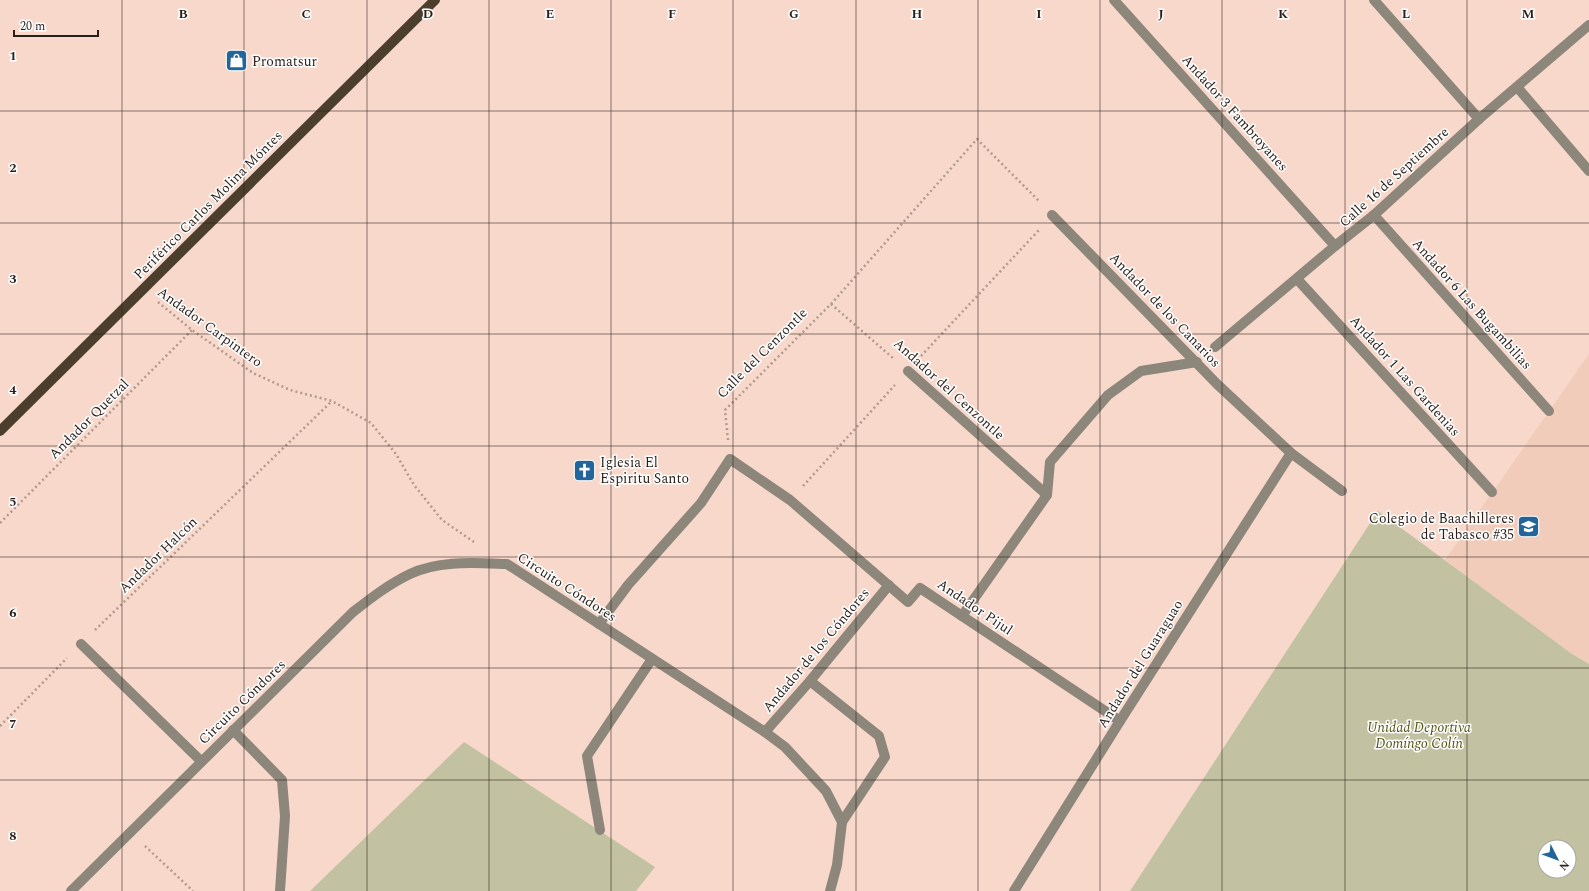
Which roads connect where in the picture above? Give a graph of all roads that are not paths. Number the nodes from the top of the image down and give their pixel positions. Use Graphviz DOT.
graph roads {
  1 [pos="435,0"];
  2 [pos="1114,0"];
  3 [pos="1374,0"];
  4 [pos="1589,25"];
  5 [pos="1517,87"];
  6 [pos="1479,119"];
  7 [pos="1589,171"];
  8 [pos="1052,215"];
  9 [pos="1374,216"];
  10 [pos="1335,246"];
  11 [pos="1298,279"];
  12 [pos="1215,348"];
  13 [pos="1197,362"];
  14 [pos="908,371"];
  15 [pos="1549,411"];
  16 [pos="0,430"];
  17 [pos="1291,453"];
  18 [pos="1342,491"];
  19 [pos="1492,492"];
  20 [pos="1047,495"];
  21 [pos="889,585"];
  22 [pos="962,616"];
  23 [pos="600,624"];
  24 [pos="81,644"];
  25 [pos="652,659"];
  26 [pos="810,681"];
  27 [pos="1120,721"];
  28 [pos="233,730"];
  29 [pos="765,732"];
  30 [pos="201,761"];
  31 [pos="842,822"];
  32 [pos="600,830"];
  33 [pos="71,891"];
  34 [pos="280,891"];
  35 [pos="830,891"];
  36 [pos="1014,891"];
  1 -- 16 [label="main road, Periférico Carlos Molina Móntes"];
  2 -- 10 [label="street, Andador 3 Fambroyanes"];
  3 -- 6 [label="street"];
  4 -- 5 [label="street, Calle 16 de Septiembre"];
  5 -- 6 [label="street, Calle 16 de Septiembre"];
  5 -- 7 [label="street"];
  6 -- 9 [label="street, Calle 16 de Septiembre"];
  8 -- 13 [label="street, Andador de los Canarios"];
  9 -- 10 [label="street, Calle 16 de Septiembre"];
  9 -- 15 [label="street, Andador 6 Las Bugambilias"];
  10 -- 11 [label="street, Calle 16 de Septiembre"];
  11 -- 12 [label="street, Calle 16 de Septiembre"];
  11 -- 19 [label="street, Andador 1 Las Gardenias"];
  13 -- 17 [label="street, Andador de los Canarios"];
  13 -- 20 [label="street"];
  14 -- 20 [label="street, Andador del Cenzontle"];
  17 -- 18 [label="street, Andador de los Canarios"];
  17 -- 27 [label="street, Andador del Guaraguao"];
  20 -- 22 [label="street"];
  21 -- 22 [label="street, Andador Pijul"];
  21 -- 23 [label="street, Andador Pijul"];
  21 -- 26 [label="street, Andador de los Cóndores"];
  22 -- 27 [label="street, Andador Pijul"];
  23 -- 25 [label="street, Circuito Cóndores"];
  23 -- 28 [label="street, Circuito Cóndores"];
  24 -- 30 [label="street"];
  25 -- 29 [label="street, Circuito Cóndores"];
  25 -- 32 [label="street"];
  26 -- 29 [label="street, Andador de los Cóndores"];
  26 -- 31 [label="street"];
  27 -- 36 [label="street, Andador del Guaraguao"];
  28 -- 30 [label="street, Circuito Cóndores"];
  28 -- 34 [label="street"];
  29 -- 31 [label="street, Circuito Cóndores"];
  30 -- 33 [label="street, Circuito Cóndores"];
  31 -- 35 [label="street"];
}
